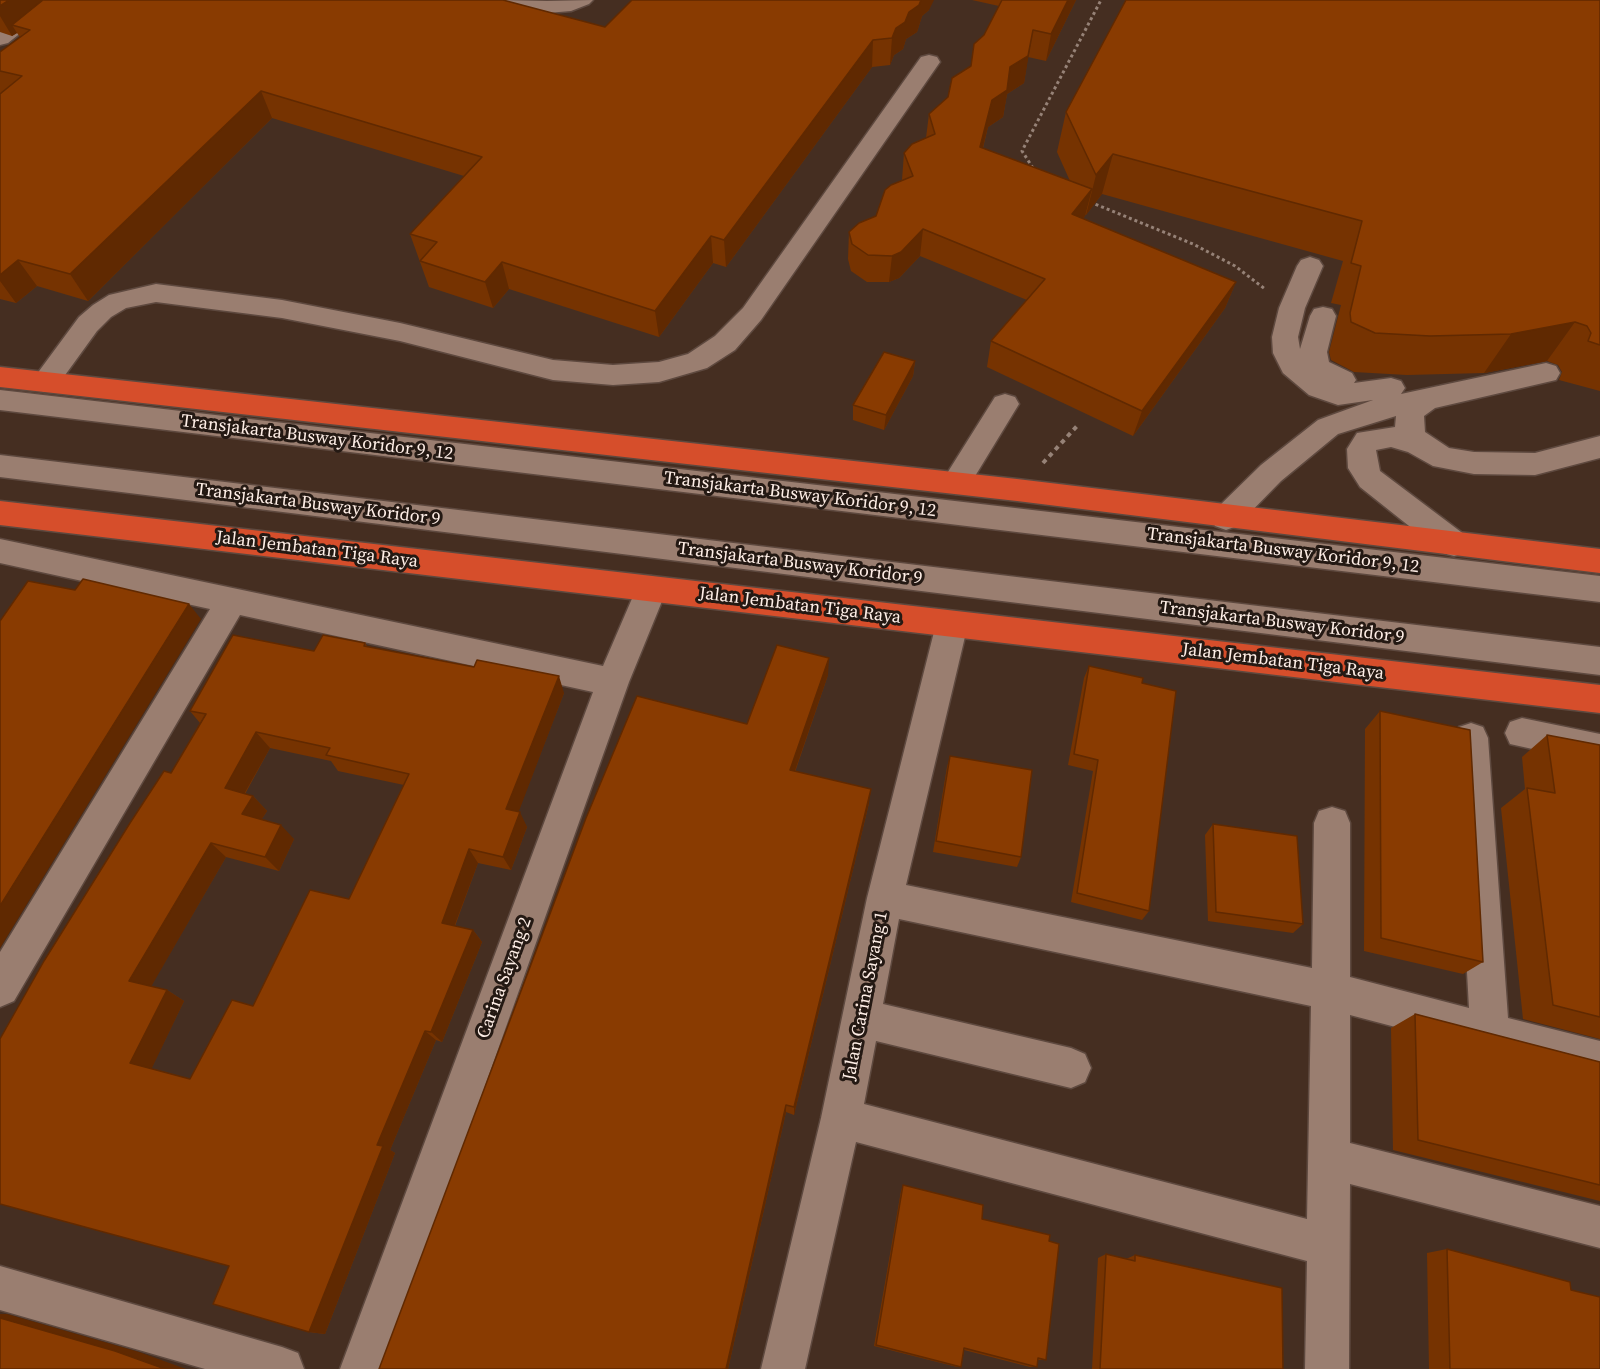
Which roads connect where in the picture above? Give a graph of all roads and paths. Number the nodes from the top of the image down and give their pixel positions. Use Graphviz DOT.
graph roads {
  1 [pos="510,0"];
  2 [pos="582,0"];
  3 [pos="1101,0"];
  4 [pos="60,3"];
  5 [pos="0,38"];
  6 [pos="0,59"];
  7 [pos="929,62"];
  8 [pos="1035,171"];
  9 [pos="1084,200"];
  10 [pos="1311,266"];
  11 [pos="1292,308"];
  12 [pos="1323,316"];
  13 [pos="1546,373"];
  14 [pos="0,377"];
  15 [pos="45,382"];
  16 [pos="1493,385"];
  17 [pos="1393,388"];
  18 [pos="1427,399"];
  19 [pos="0,400"];
  20 [pos="1005,404"];
  21 [pos="1077,426"];
  22 [pos="1418,444"];
  23 [pos="1600,447"];
  24 [pos="0,466"];
  25 [pos="1039,467"];
  26 [pos="956,483"];
  27 [pos="0,513"];
  28 [pos="1226,518"];
  29 [pos="1600,541"];
  30 [pos="1454,544"];
  31 [pos="0,551"];
  32 [pos="1542,554"];
  33 [pos="1600,561"];
  34 [pos="651,589"];
  35 [pos="1600,589"];
  36 [pos="233,599"];
  37 [pos="952,624"];
  38 [pos="1600,661"];
  39 [pos="613,682"];
  40 [pos="1600,699"];
  41 [pos="1522,733"];
  42 [pos="1471,738"];
  43 [pos="1600,748"];
  44 [pos="1332,823"];
  45 [pos="885,898"];
  46 [pos="0,988"];
  47 [pos="1329,991"];
  48 [pos="861,1018"];
  49 [pos="1490,1033"];
  50 [pos="1600,1061"];
  51 [pos="1071,1068"];
  52 [pos="841,1118"];
  53 [pos="1327,1158"];
  54 [pos="1600,1227"];
  55 [pos="1327,1245"];
  56 [pos="0,1288"];
  57 [pos="282,1369"];
  58 [pos="362,1369"];
  59 [pos="783,1369"];
  60 [pos="1327,1369"];
  1 -- 2 [label="street"];
  3 -- 8 [label="path"];
  4 -- 5 [label="street"];
  4 -- 6 [label="street"];
  7 -- 15 [label="street"];
  9 -- 11 [label="path"];
  10 -- 11 [label="street"];
  11 -- 17 [label="street"];
  12 -- 17 [label="street"];
  13 -- 16 [label="street"];
  14 -- 15 [label="highway"];
  15 -- 26 [label="highway"];
  16 -- 17 [label="street"];
  16 -- 18 [label="street"];
  18 -- 22 [label="street"];
  18 -- 28 [label="street"];
  19 -- 35 [label="street, Transjakarta Busway Koridor 9, 12"];
  20 -- 26 [label="street"];
  21 -- 25 [label="path"];
  22 -- 23 [label="street"];
  22 -- 30 [label="street"];
  24 -- 38 [label="street, Transjakarta Busway Koridor 9"];
  26 -- 28 [label="highway"];
  27 -- 34 [label="highway, Jalan Jembatan Tiga Raya"];
  28 -- 30 [label="highway"];
  29 -- 32 [label="highway"];
  30 -- 32 [label="highway"];
  31 -- 36 [label="street"];
  32 -- 33 [label="highway"];
  34 -- 37 [label="highway, Jalan Jembatan Tiga Raya"];
  34 -- 39 [label="street, Carina Sayang 2"];
  36 -- 39 [label="street"];
  36 -- 46 [label="street"];
  37 -- 40 [label="highway, Jalan Jembatan Tiga Raya"];
  37 -- 45 [label="street, Jalan Carina Sayang 1"];
  39 -- 58 [label="street, Carina Sayang 2"];
  41 -- 43 [label="street"];
  42 -- 49 [label="street"];
  44 -- 47 [label="street"];
  45 -- 47 [label="street"];
  45 -- 48 [label="street, Jalan Carina Sayang 1"];
  47 -- 49 [label="street"];
  47 -- 53 [label="street"];
  48 -- 51 [label="street"];
  48 -- 52 [label="street, Jalan Carina Sayang 1"];
  49 -- 50 [label="street"];
  52 -- 55 [label="street"];
  52 -- 59 [label="street, Jalan Carina Sayang 1"];
  53 -- 54 [label="street"];
  53 -- 55 [label="street"];
  55 -- 60 [label="street"];
  56 -- 57 [label="street"];
}
